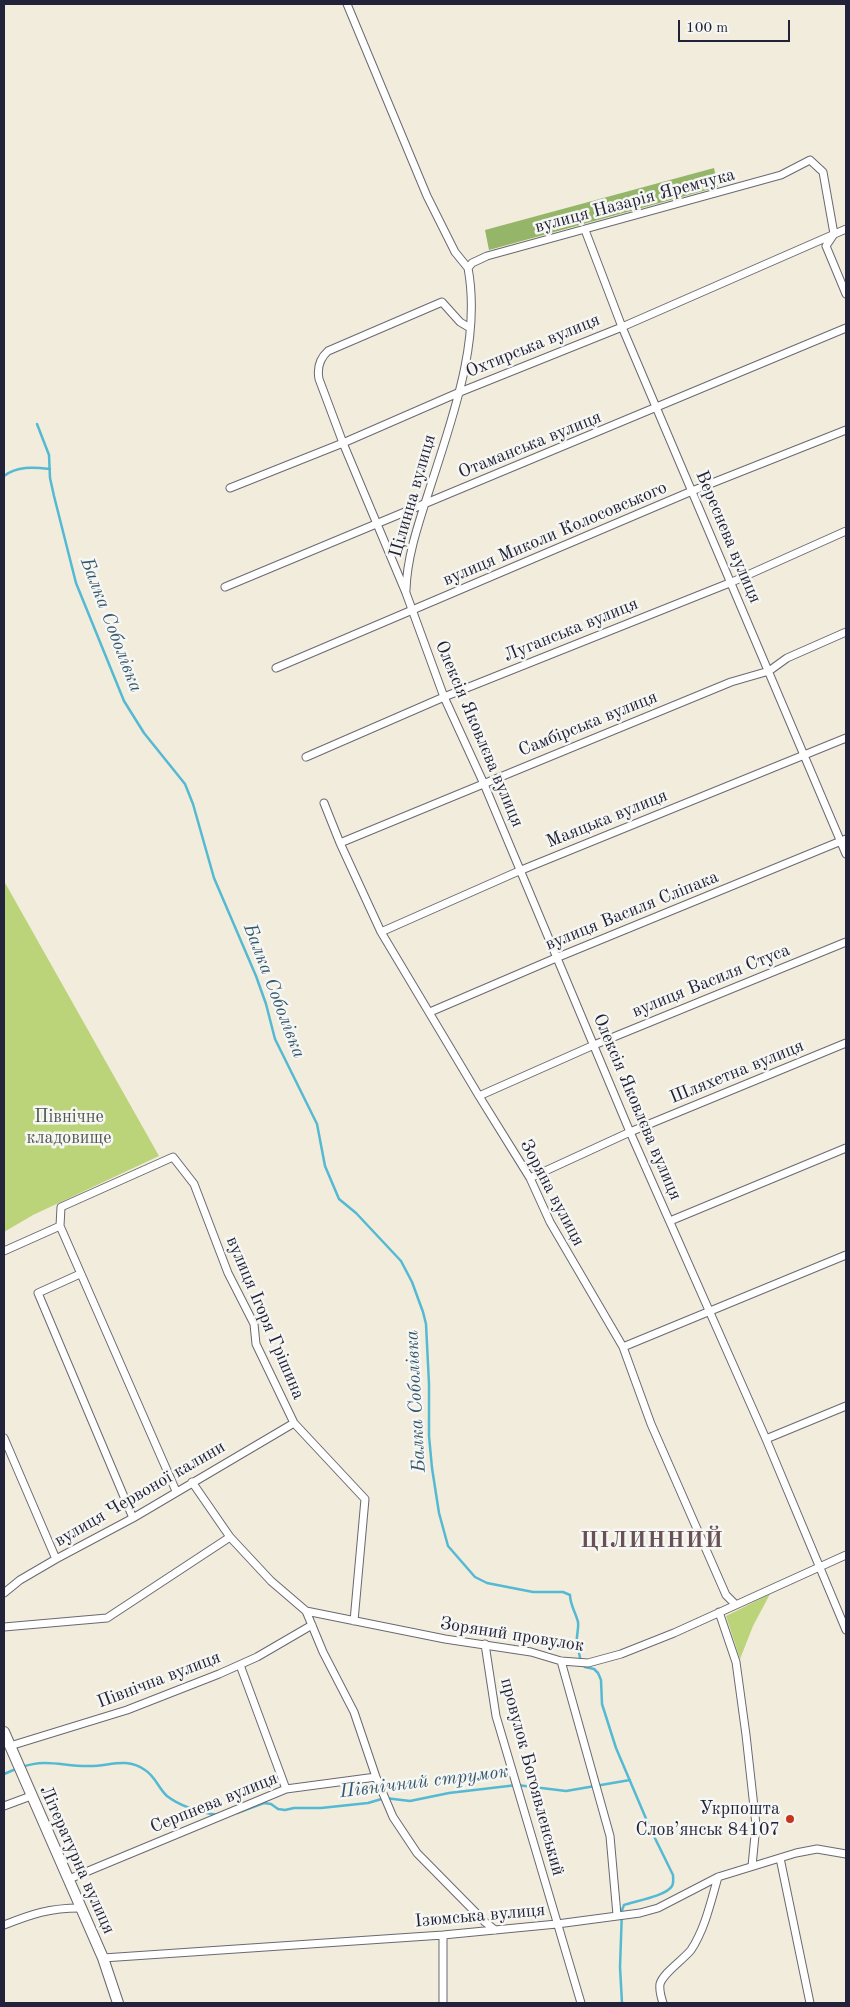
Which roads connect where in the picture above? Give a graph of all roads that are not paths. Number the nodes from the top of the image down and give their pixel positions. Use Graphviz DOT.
graph roads {
  1 [pos="347,4"];
  2 [pos="846,229"];
  3 [pos="585,230"];
  4 [pos="834,234"];
  5 [pos="468,268"];
  6 [pos="846,294"];
  7 [pos="622,327"];
  8 [pos="470,328"];
  9 [pos="846,328"];
  10 [pos="460,392"];
  11 [pos="658,408"];
  12 [pos="846,430"];
  13 [pos="343,443"];
  14 [pos="230,488"];
  15 [pos="692,491"];
  16 [pos="424,505"];
  17 [pos="378,522"];
  18 [pos="846,531"];
  19 [pos="732,582"];
  20 [pos="225,588"];
  21 [pos="406,593"];
  22 [pos="413,611"];
  23 [pos="846,632"];
  24 [pos="276,668"];
  25 [pos="769,672"];
  26 [pos="444,697"];
  27 [pos="846,738"];
  28 [pos="805,756"];
  29 [pos="306,757"];
  30 [pos="484,784"];
  31 [pos="324,803"];
  32 [pos="844,840"];
  33 [pos="340,843"];
  34 [pos="846,854"];
  35 [pos="520,871"];
  36 [pos="381,932"];
  37 [pos="846,942"];
  38 [pos="556,958"];
  39 [pos="430,1012"];
  40 [pos="846,1043"];
  41 [pos="594,1045"];
  42 [pos="478,1096"];
  43 [pos="630,1132"];
  44 [pos="846,1148"];
  45 [pos="530,1178"];
  46 [pos="670,1221"];
  47 [pos="60,1226"];
  48 [pos="4,1251"];
  49 [pos="846,1255"];
  50 [pos="80,1274"];
  51 [pos="709,1312"];
  52 [pos="623,1347"];
  53 [pos="846,1406"];
  54 [pos="294,1423"];
  55 [pos="4,1438"];
  56 [pos="766,1439"];
  57 [pos="192,1482"];
  58 [pos="176,1491"];
  59 [pos="133,1518"];
  60 [pos="230,1537"];
  61 [pos="846,1555"];
  62 [pos="56,1559"];
  63 [pos="820,1566"];
  64 [pos="4,1593"];
  65 [pos="735,1604"];
  66 [pos="306,1611"];
  67 [pos="720,1612"];
  68 [pos="354,1622"];
  69 [pos="312,1625"];
  70 [pos="4,1627"];
  71 [pos="846,1630"];
  72 [pos="485,1644"];
  73 [pos="561,1661"];
  74 [pos="240,1665"];
  75 [pos="4,1732"];
  76 [pos="10,1746"];
  77 [pos="376,1777"];
  78 [pos="286,1789"];
  79 [pos="31,1796"];
  80 [pos="4,1806"];
  81 [pos="846,1854"];
  82 [pos="780,1858"];
  83 [pos="752,1866"];
  84 [pos="718,1878"];
  85 [pos="69,1879"];
  86 [pos="80,1908"];
  87 [pos="617,1915"];
  88 [pos="557,1924"];
  89 [pos="4,1925"];
  90 [pos="495,1930"];
  91 [pos="443,1936"];
  92 [pos="103,1958"];
  93 [pos="118,2003"];
  94 [pos="443,2003"];
  95 [pos="581,2003"];
  96 [pos="663,2003"];
  97 [pos="810,2003"];
  1 -- 5 [label="street"];
  2 -- 4 [label="street, Охтирська вулиця"];
  3 -- 4 [label="street, вулиця Назарія Яремчука"];
  3 -- 5 [label="street, вулиця Назарія Яремчука"];
  3 -- 7 [label="street, Вереснева вулиця"];
  4 -- 6 [label="street"];
  4 -- 7 [label="street, Охтирська вулиця"];
  5 -- 8 [label="street, Цілинна вулиця"];
  7 -- 10 [label="street, Охтирська вулиця"];
  7 -- 11 [label="street, Вереснева вулиця"];
  8 -- 10 [label="street, Цілинна вулиця"];
  8 -- 13 [label="street, Цілинна вулиця"];
  9 -- 11 [label="street, Отаманська вулиця"];
  10 -- 13 [label="street, Охтирська вулиця"];
  10 -- 16 [label="street, Цілинна вулиця"];
  11 -- 15 [label="street, Вереснева вулиця"];
  11 -- 16 [label="street, Отаманська вулиця"];
  12 -- 15 [label="street, вулиця Миколи Колосовського"];
  13 -- 14 [label="street, Охтирська вулиця"];
  13 -- 17 [label="street, Цілинна вулиця"];
  15 -- 19 [label="street, Вереснева вулиця"];
  15 -- 22 [label="street, вулиця Миколи Колосовського"];
  16 -- 17 [label="street, Отаманська вулиця"];
  16 -- 21 [label="street, Цілинна вулиця"];
  17 -- 20 [label="street, Отаманська вулиця"];
  17 -- 21 [label="street, Цілинна вулиця"];
  18 -- 19 [label="street, Луганська вулиця"];
  19 -- 25 [label="street, Вереснева вулиця"];
  19 -- 26 [label="street, Луганська вулиця"];
  21 -- 22 [label="street, Олексія Яковлєва вулиця"];
  22 -- 24 [label="street, вулиця Миколи Колосовського"];
  22 -- 26 [label="street, Олексія Яковлєва вулиця"];
  23 -- 25 [label="street, Самбірська вулиця"];
  25 -- 28 [label="street, Вереснева вулиця"];
  25 -- 30 [label="street, Самбірська вулиця"];
  26 -- 29 [label="street, Луганська вулиця"];
  26 -- 30 [label="street, Олексія Яковлєва вулиця"];
  27 -- 28 [label="street, Маяцька вулиця"];
  28 -- 32 [label="street, Вереснева вулиця"];
  28 -- 35 [label="street, Маяцька вулиця"];
  30 -- 33 [label="street, Самбірська вулиця"];
  30 -- 35 [label="street, Олексія Яковлєва вулиця"];
  31 -- 33 [label="street, Зоряна вулиця"];
  32 -- 34 [label="street, Вереснева вулиця"];
  32 -- 38 [label="street, вулиця Василя Сліпака"];
  33 -- 36 [label="street, Зоряна вулиця"];
  35 -- 36 [label="street, Маяцька вулиця"];
  35 -- 38 [label="street, Олексія Яковлєва вулиця"];
  36 -- 39 [label="street, Зоряна вулиця"];
  37 -- 41 [label="street, вулиця Василя Стуса"];
  38 -- 39 [label="street, вулиця Василя Сліпака"];
  38 -- 41 [label="street, Олексія Яковлєва вулиця"];
  39 -- 42 [label="street, Зоряна вулиця"];
  40 -- 43 [label="street, Шляхетна вулиця"];
  41 -- 42 [label="street, вулиця Василя Стуса"];
  41 -- 43 [label="street, Олексія Яковлєва вулиця"];
  42 -- 45 [label="street, Зоряна вулиця"];
  43 -- 45 [label="street, Шляхетна вулиця"];
  43 -- 46 [label="street, Олексія Яковлєва вулиця"];
  44 -- 46 [label="street"];
  45 -- 52 [label="street, Зоряна вулиця"];
  46 -- 51 [label="street, Олексія Яковлєва вулиця"];
  47 -- 48 [label="street"];
  47 -- 50 [label="street"];
  47 -- 54 [label="street, вулиця Ігоря Грішина"];
  49 -- 51 [label="street"];
  50 -- 58 [label="street"];
  50 -- 59 [label="street"];
  51 -- 52 [label="street"];
  51 -- 56 [label="street, Олексія Яковлєва вулиця"];
  52 -- 65 [label="street, Зоряна вулиця"];
  53 -- 56 [label="street"];
  54 -- 57 [label="street, вулиця Червоної калини"];
  54 -- 68 [label="street, вулиця Ігоря Грішина"];
  55 -- 62 [label="street"];
  56 -- 63 [label="street, Олексія Яковлєва вулиця"];
  57 -- 58 [label="street, вулиця Червоної калини"];
  57 -- 60 [label="street"];
  58 -- 59 [label="street, вулиця Червоної калини"];
  59 -- 62 [label="street, вулиця Червоної калини"];
  60 -- 66 [label="street"];
  60 -- 70 [label="street"];
  61 -- 63 [label="street, Зоряний провулок"];
  62 -- 64 [label="street, вулиця Червоної калини"];
  63 -- 65 [label="street, Зоряний провулок"];
  63 -- 71 [label="street, Олексія Яковлєва вулиця"];
  65 -- 67 [label="street, Зоряний провулок"];
  66 -- 68 [label="street, Зоряний провулок"];
  66 -- 69 [label="street"];
  67 -- 73 [label="street, Зоряний провулок"];
  67 -- 83 [label="street"];
  68 -- 72 [label="street, Зоряний провулок"];
  69 -- 74 [label="street, Північна вулиця"];
  69 -- 77 [label="street"];
  72 -- 73 [label="street, Зоряний провулок"];
  72 -- 88 [label="street, провулок Богоявленський"];
  73 -- 87 [label="street"];
  74 -- 76 [label="street, Північна вулиця"];
  74 -- 78 [label="street"];
  75 -- 76 [label="street, Літературна вулиця"];
  76 -- 79 [label="street, Літературна вулиця"];
  77 -- 78 [label="street, Серпнева вулиця"];
  77 -- 90 [label="street"];
  78 -- 85 [label="street, Серпнева вулиця"];
  79 -- 80 [label="street"];
  79 -- 85 [label="street, Літературна вулиця"];
  81 -- 82 [label="street, Ізюмська вулиця"];
  82 -- 83 [label="street, Ізюмська вулиця"];
  82 -- 97 [label="street"];
  83 -- 84 [label="street, Ізюмська вулиця"];
  84 -- 87 [label="street, Ізюмська вулиця"];
  84 -- 96 [label="street"];
  85 -- 86 [label="street, Літературна вулиця"];
  86 -- 89 [label="street"];
  86 -- 92 [label="street, Літературна вулиця"];
  87 -- 88 [label="street, Ізюмська вулиця"];
  88 -- 90 [label="street, Ізюмська вулиця"];
  88 -- 95 [label="street, провулок Богоявленський"];
  90 -- 91 [label="street, Ізюмська вулиця"];
  91 -- 92 [label="street, Ізюмська вулиця"];
  91 -- 94 [label="street"];
  92 -- 93 [label="street, Літературна вулиця"];
}
